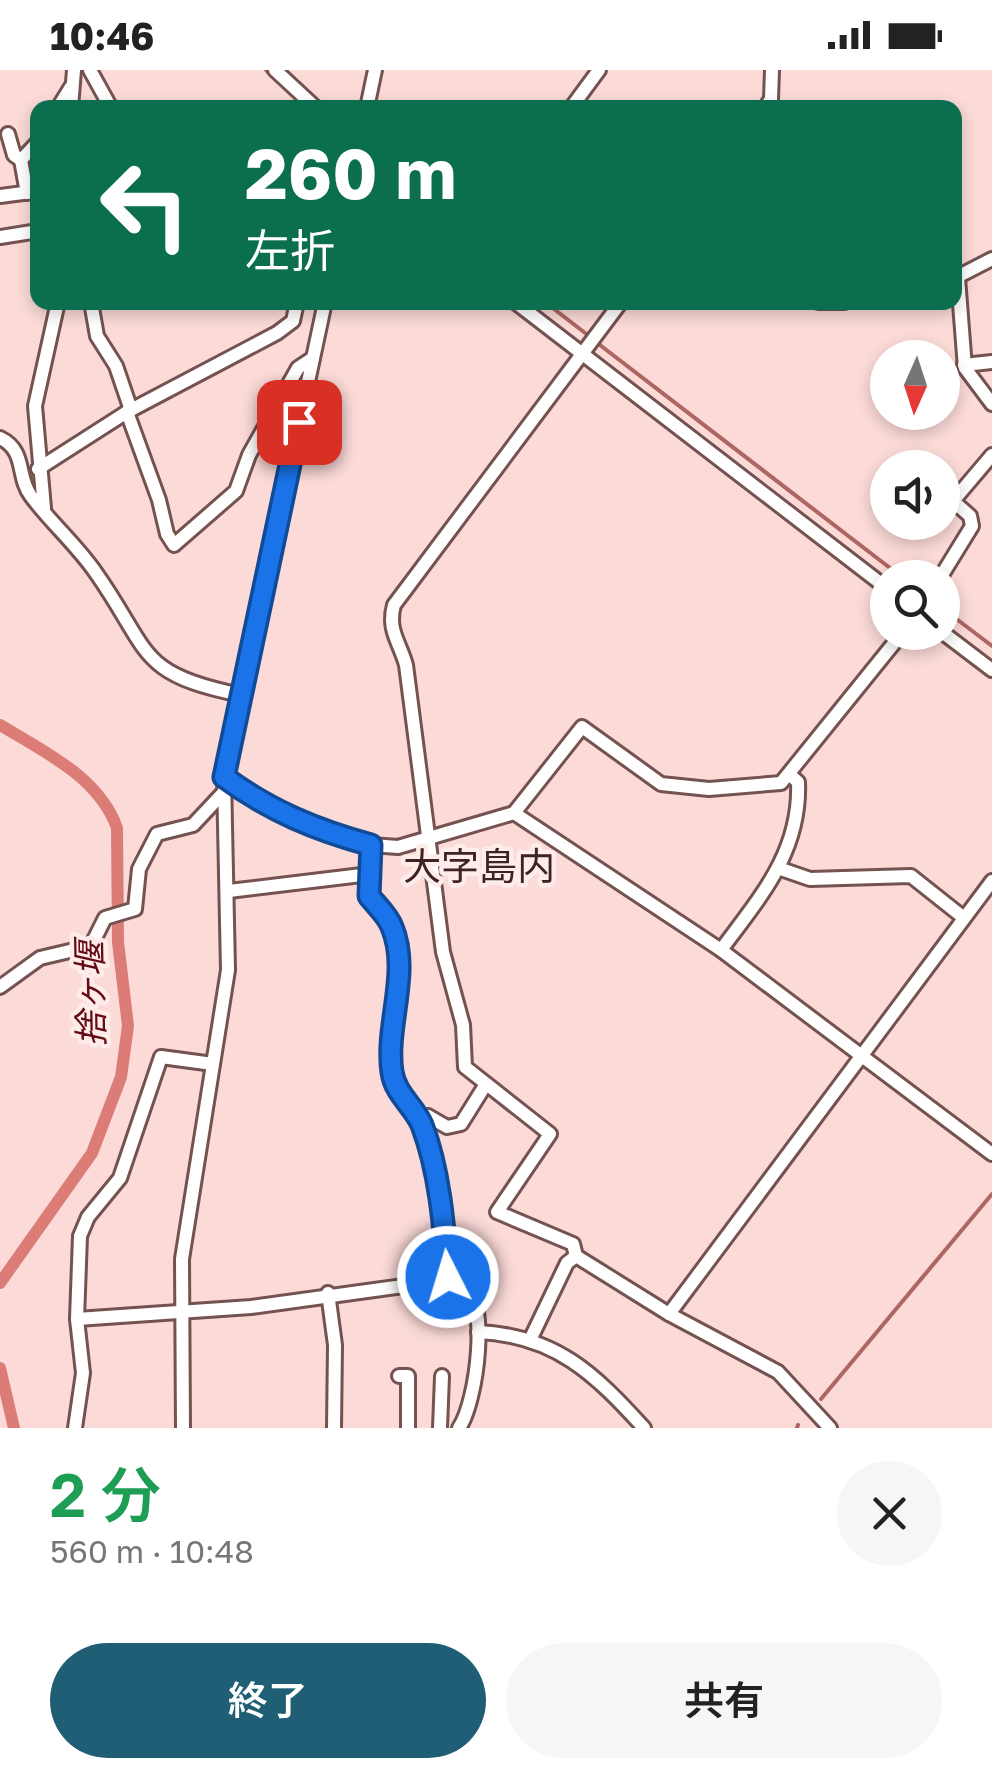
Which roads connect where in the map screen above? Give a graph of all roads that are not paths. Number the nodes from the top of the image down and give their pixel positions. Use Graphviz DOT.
graph roads {
  1 [pos="74,70"];
  2 [pos="90,70"];
  3 [pos="275,70"];
  4 [pos="375,70"];
  5 [pos="599,70"];
  6 [pos="772,70"];
  7 [pos="73,85"];
  8 [pos="63,100"];
  9 [pos="71,100"];
  10 [pos="107,100"];
  11 [pos="307,100"];
  12 [pos="369,100"];
  13 [pos="576,100"];
  14 [pos="770,100"];
  15 [pos="8,134"];
  16 [pos="30,150"];
  17 [pos="21,160"];
  18 [pos="30,186"];
  19 [pos="30,192"];
  20 [pos="0,196"];
  21 [pos="30,232"];
  22 [pos="0,238"];
  23 [pos="992,259"];
  24 [pos="962,275"];
  25 [pos="56,310"];
  26 [pos="93,310"];
  27 [pos="296,310"];
  28 [pos="323,310"];
  29 [pos="525,310"];
  30 [pos="615,310"];
  31 [pos="959,310"];
  32 [pos="583,355"];
  33 [pos="312,358"];
  34 [pos="992,362"];
  35 [pos="964,365"];
  36 [pos="992,404"];
  37 [pos="129,411"];
  38 [pos="0,438"];
  39 [pos="992,455"];
  40 [pos="38,469"];
  41 [pos="44,508"];
  42 [pos="951,560"];
  43 [pos="870,575"];
  44 [pos="960,646"];
  45 [pos="889,650"];
  46 [pos="992,670"];
  47 [pos="241,694"];
  48 [pos="790,776"];
  49 [pos="224,777"];
  50 [pos="222,793"];
  51 [pos="514,813"];
  52 [pos="427,841"];
  53 [pos="371,845"];
  54 [pos="781,869"];
  55 [pos="370,874"];
  56 [pos="992,882"];
  57 [pos="229,891"];
  58 [pos="964,918"];
  59 [pos="721,950"];
  60 [pos="0,987"];
  61 [pos="862,1056"];
  62 [pos="213,1064"];
  63 [pos="486,1084"];
  64 [pos="422,1123"];
  65 [pos="992,1154"];
  66 [pos="576,1256"];
  67 [pos="448,1277"];
  68 [pos="328,1293"];
  69 [pos="181,1310"];
  70 [pos="669,1314"];
  71 [pos="78,1320"];
  72 [pos="478,1332"];
  73 [pos="531,1338"];
  74 [pos="399,1376"];
  75 [pos="442,1376"];
  76 [pos="75,1428"];
  77 [pos="183,1428"];
  78 [pos="334,1428"];
  79 [pos="408,1428"];
  80 [pos="440,1428"];
  81 [pos="458,1428"];
  82 [pos="644,1428"];
  83 [pos="830,1428"];
  1 -- 7 [label="street"];
  2 -- 10 [label="street"];
  3 -- 11 [label="street"];
  4 -- 12 [label="street"];
  5 -- 13 [label="street"];
  6 -- 14 [label="street"];
  7 -- 8 [label="street"];
  7 -- 9 [label="street"];
  15 -- 17 [label="street"];
  16 -- 17 [label="street"];
  17 -- 18 [label="street"];
  19 -- 20 [label="street"];
  21 -- 22 [label="street"];
  23 -- 24 [label="street"];
  25 -- 40 [label="street"];
  26 -- 37 [label="street"];
  27 -- 37 [label="street"];
  28 -- 33 [label="street"];
  29 -- 32 [label="street"];
  30 -- 32 [label="street"];
  31 -- 35 [label="street"];
  32 -- 43 [label="street"];
  32 -- 52 [label="street"];
  33 -- 37 [label="street"];
  33 -- 47 [label="street"];
  34 -- 35 [label="street"];
  35 -- 36 [label="street"];
  37 -- 40 [label="street"];
  38 -- 41 [label="street"];
  39 -- 42 [label="street"];
  40 -- 41 [label="street"];
  41 -- 47 [label="street"];
  44 -- 46 [label="street"];
  45 -- 48 [label="street"];
  47 -- 49 [label="street"];
  48 -- 51 [label="street"];
  48 -- 54 [label="street"];
  49 -- 50 [label="street"];
  49 -- 53 [label="street"];
  50 -- 57 [label="street"];
  50 -- 60 [label="street"];
  51 -- 52 [label="street"];
  51 -- 59 [label="street"];
  52 -- 53 [label="street"];
  52 -- 63 [label="street"];
  53 -- 55 [label="street"];
  54 -- 58 [label="street"];
  54 -- 59 [label="street"];
  55 -- 57 [label="street"];
  55 -- 64 [label="street"];
  56 -- 58 [label="street"];
  57 -- 62 [label="street"];
  58 -- 61 [label="street"];
  59 -- 61 [label="street"];
  61 -- 65 [label="street"];
  61 -- 70 [label="street"];
  62 -- 69 [label="street"];
  62 -- 71 [label="street"];
  63 -- 64 [label="street"];
  63 -- 66 [label="street"];
  64 -- 67 [label="street"];
  66 -- 70 [label="street"];
  66 -- 73 [label="street"];
  67 -- 68 [label="street"];
  67 -- 72 [label="street"];
  68 -- 69 [label="street"];
  68 -- 78 [label="street"];
  69 -- 71 [label="street"];
  69 -- 77 [label="street"];
  70 -- 83 [label="street"];
  71 -- 76 [label="street"];
  72 -- 73 [label="street"];
  72 -- 81 [label="street"];
  73 -- 82 [label="street"];
  74 -- 79 [label="street"];
  75 -- 80 [label="street"];
}
